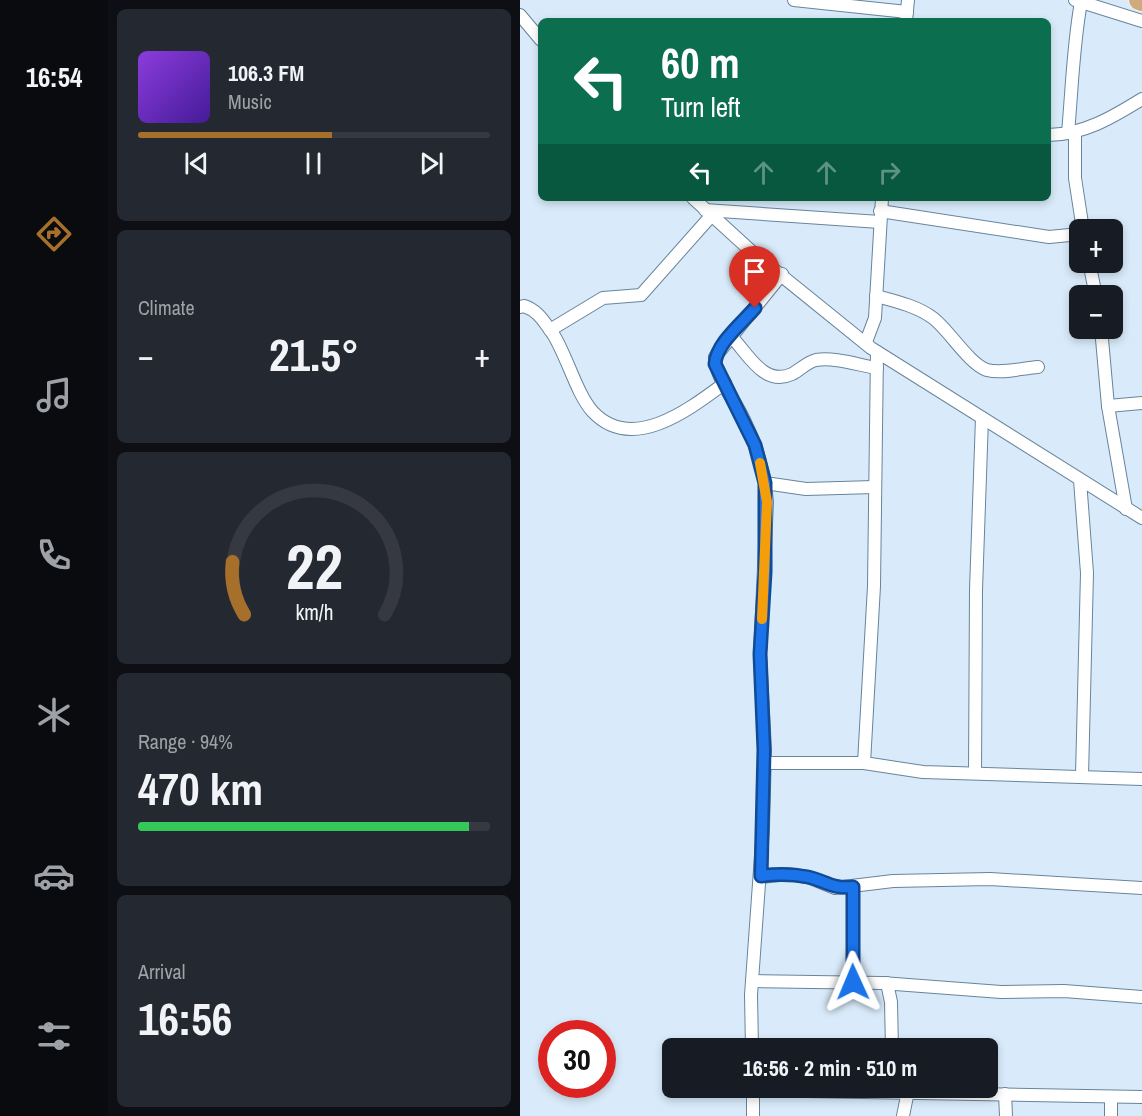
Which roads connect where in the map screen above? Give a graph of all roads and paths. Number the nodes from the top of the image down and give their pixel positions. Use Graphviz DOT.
graph roads {
  1 [pos="794,0"];
  2 [pos="1078,1"];
  3 [pos="907,11"];
  4 [pos="520,15"];
  5 [pos="1141,21"];
  6 [pos="538,36"];
  7 [pos="1141,99"];
  8 [pos="1072,132"];
  9 [pos="1051,135"];
  10 [pos="696,201"];
  11 [pos="882,201"];
  12 [pos="708,213"];
  13 [pos="880,217"];
  14 [pos="1081,219"];
  15 [pos="1069,235"];
  16 [pos="782,274"];
  17 [pos="876,296"];
  18 [pos="520,307"];
  19 [pos="550,330"];
  20 [pos="731,336"];
  21 [pos="1102,339"];
  22 [pos="866,342"];
  23 [pos="877,352"];
  24 [pos="1038,367"];
  25 [pos="877,368"];
  26 [pos="725,383"];
  27 [pos="1141,403"];
  28 [pos="1108,406"];
  29 [pos="982,418"];
  30 [pos="1080,480"];
  31 [pos="765,483"];
  32 [pos="874,487"];
  33 [pos="1126,508"];
  34 [pos="1141,518"];
  35 [pos="764,763"];
  36 [pos="864,763"];
  37 [pos="975,773"];
  38 [pos="1082,777"];
  39 [pos="1141,779"];
  40 [pos="761,876"];
  41 [pos="853,887"];
  42 [pos="1141,888"];
  43 [pos="752,981"];
  44 [pos="853,982"];
  45 [pos="888,983"];
  46 [pos="1141,997"];
  47 [pos="752,1038"];
  48 [pos="892,1038"];
  49 [pos="998,1094"];
  50 [pos="1005,1094"];
  51 [pos="1111,1097"];
  52 [pos="1141,1097"];
  53 [pos="753,1098"];
  54 [pos="907,1098"];
  55 [pos="753,1116"];
  56 [pos="904,1116"];
  57 [pos="1006,1116"];
  58 [pos="1111,1116"];
  1 -- 3 [label="street"];
  2 -- 5 [label="street"];
  2 -- 8 [label="street"];
  4 -- 6 [label="street"];
  7 -- 8 [label="street"];
  8 -- 9 [label="street"];
  8 -- 14 [label="street"];
  10 -- 12 [label="street"];
  11 -- 13 [label="street"];
  12 -- 13 [label="street"];
  12 -- 16 [label="street"];
  12 -- 19 [label="street"];
  13 -- 15 [label="street"];
  13 -- 17 [label="street"];
  16 -- 20 [label="street"];
  16 -- 22 [label="street"];
  17 -- 22 [label="street"];
  17 -- 24 [label="street"];
  18 -- 19 [label="street"];
  19 -- 26 [label="street"];
  20 -- 25 [label="street"];
  20 -- 26 [label="street"];
  21 -- 28 [label="street"];
  22 -- 23 [label="street"];
  23 -- 25 [label="street"];
  23 -- 29 [label="street"];
  25 -- 32 [label="street"];
  26 -- 31 [label="street"];
  27 -- 28 [label="street"];
  28 -- 33 [label="street"];
  29 -- 30 [label="street"];
  29 -- 37 [label="street"];
  30 -- 33 [label="street"];
  30 -- 38 [label="street"];
  31 -- 32 [label="street"];
  31 -- 35 [label="street"];
  32 -- 36 [label="street"];
  33 -- 34 [label="street"];
  35 -- 36 [label="street"];
  35 -- 40 [label="street"];
  36 -- 37 [label="street"];
  37 -- 38 [label="street"];
  38 -- 39 [label="street"];
  40 -- 41 [label="street"];
  40 -- 43 [label="street"];
  41 -- 42 [label="street"];
  41 -- 44 [label="street"];
  43 -- 44 [label="street"];
  43 -- 47 [label="street"];
  44 -- 45 [label="street"];
  45 -- 46 [label="street"];
  45 -- 48 [label="street"];
  49 -- 50 [label="street"];
  50 -- 51 [label="street"];
  50 -- 57 [label="street"];
  51 -- 52 [label="street"];
  51 -- 58 [label="street"];
  53 -- 55 [label="street"];
  54 -- 56 [label="street"];
}
